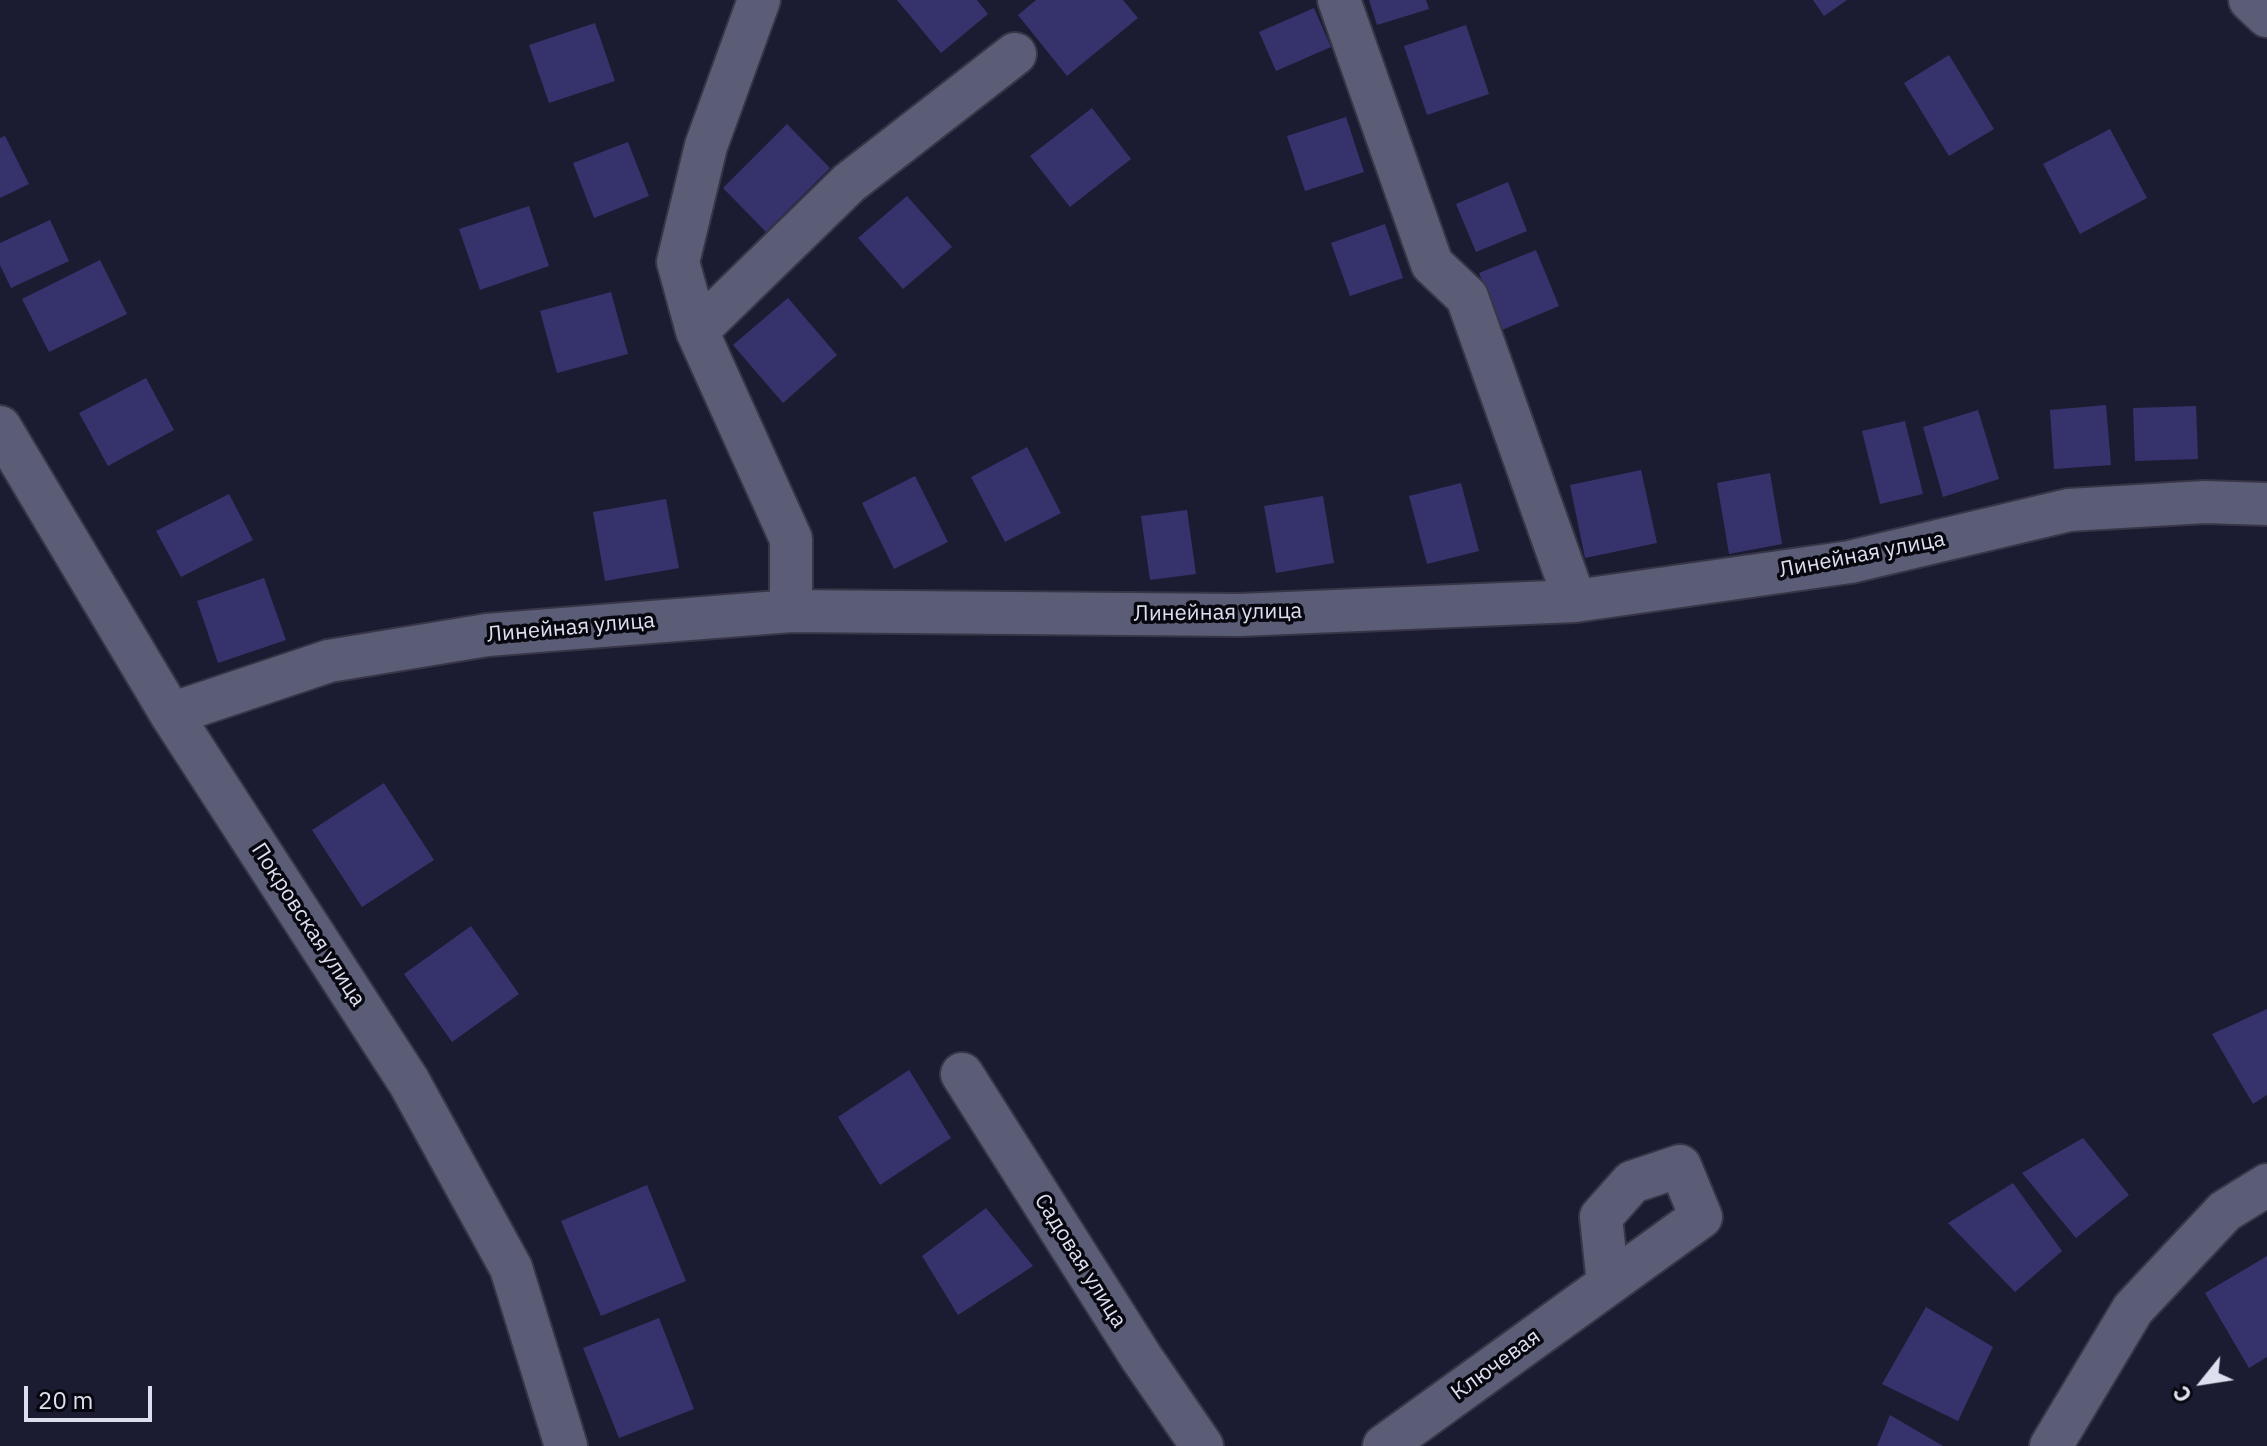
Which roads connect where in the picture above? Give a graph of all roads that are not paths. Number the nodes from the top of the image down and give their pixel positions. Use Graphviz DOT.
graph roads {
  1 [pos="759,0"];
  2 [pos="1339,0"];
  3 [pos="2250,0"];
  4 [pos="2267,16"];
  5 [pos="1015,54"];
  6 [pos="697,331"];
  7 [pos="0,427"];
  8 [pos="2267,504"];
  9 [pos="1575,601"];
  10 [pos="791,611"];
  11 [pos="171,714"];
  12 [pos="962,1074"];
  13 [pos="2267,1185"];
  14 [pos="1608,1284"];
  15 [pos="566,1446"];
  16 [pos="1202,1446"];
  17 [pos="1384,1446"];
  18 [pos="2051,1446"];
  1 -- 6 [label="street"];
  2 -- 9 [label="street"];
  3 -- 4 [label="street"];
  5 -- 6 [label="street"];
  6 -- 10 [label="street"];
  7 -- 11 [label="street, Покровская улица"];
  8 -- 9 [label="street, Линейная улица"];
  9 -- 10 [label="street, Линейная улица"];
  10 -- 11 [label="street, Линейная улица"];
  11 -- 15 [label="street, Покровская улица"];
  12 -- 16 [label="street, Садовая улица"];
  13 -- 18 [label="street"];
  14 -- 17 [label="street, Ключевая"];
}
